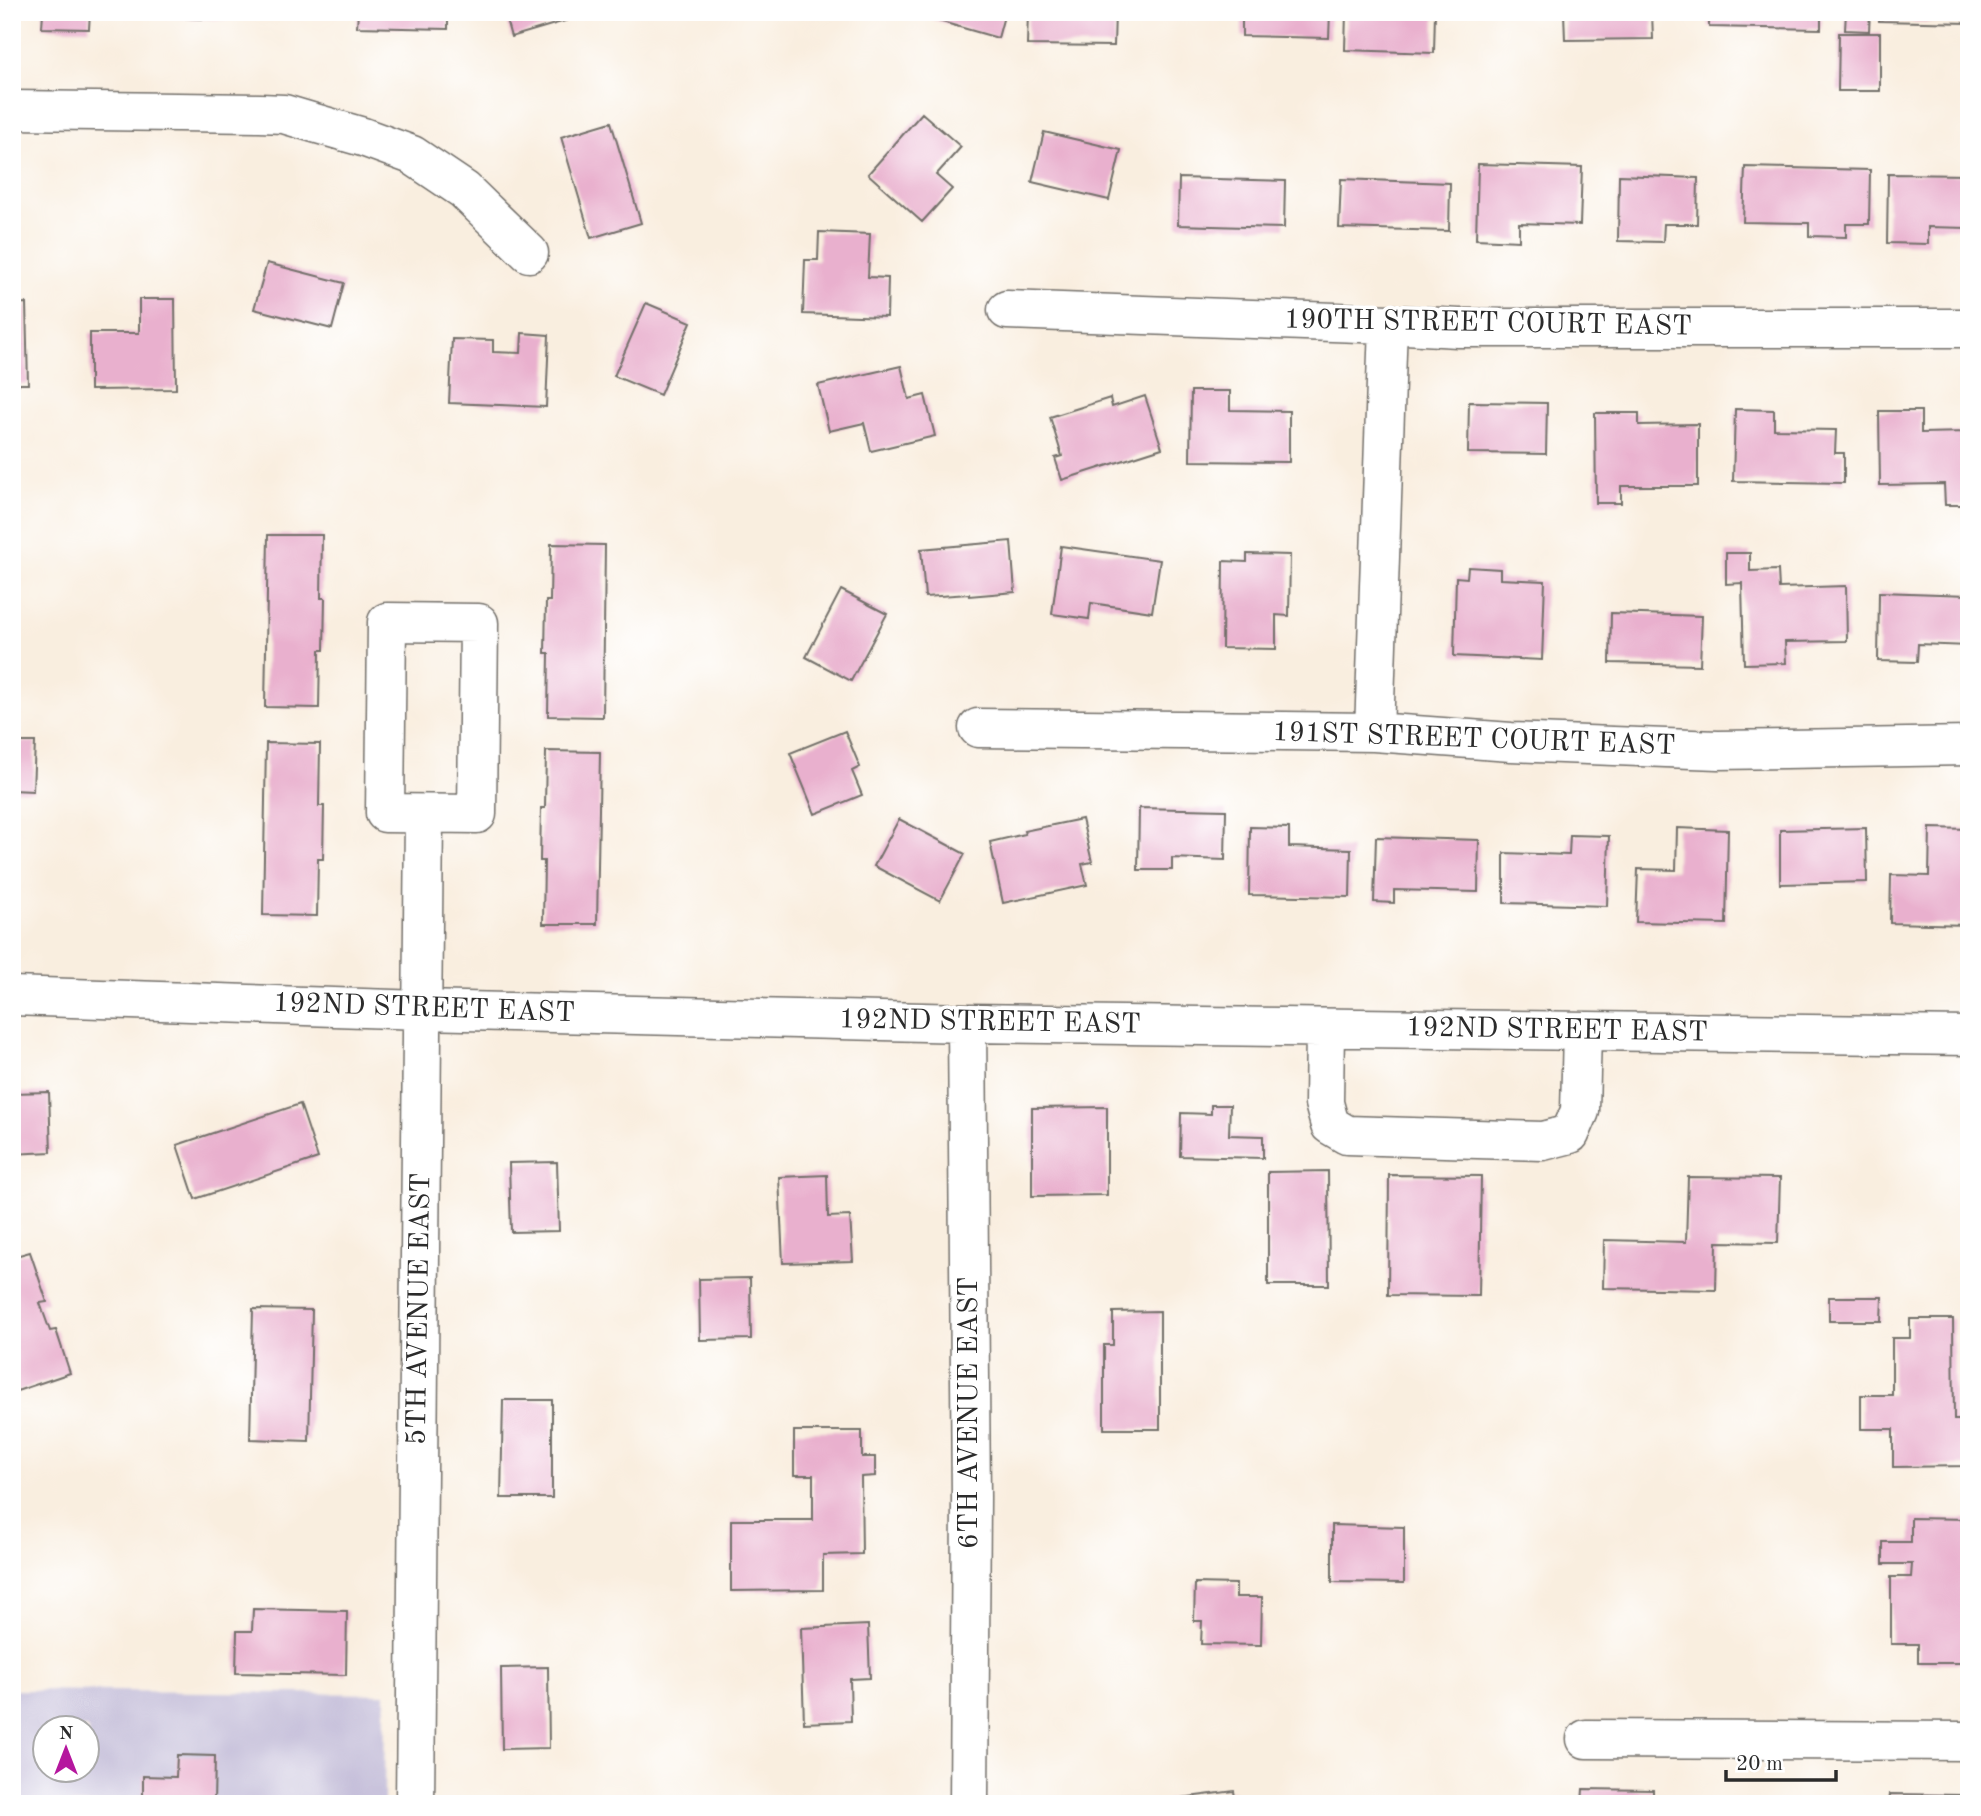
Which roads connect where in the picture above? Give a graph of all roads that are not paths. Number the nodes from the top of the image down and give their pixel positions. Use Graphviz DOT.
graph roads {
  1 [pos="12,110"];
  2 [pos="528,253"];
  3 [pos="1007,310"];
  4 [pos="1388,324"];
  5 [pos="1969,328"];
  6 [pos="978,728"];
  7 [pos="1374,732"];
  8 [pos="1969,746"];
  9 [pos="424,814"];
  10 [pos="12,996"];
  11 [pos="422,1010"];
  12 [pos="967,1023"];
  13 [pos="1325,1028"];
  14 [pos="1582,1031"];
  15 [pos="1969,1036"];
  16 [pos="1586,1739"];
  17 [pos="1969,1741"];
  18 [pos="415,1804"];
  19 [pos="969,1804"];
  1 -- 2 [label="street"];
  3 -- 4 [label="street, 190TH STREET COURT EAST"];
  4 -- 5 [label="street, 190TH STREET COURT EAST"];
  4 -- 7 [label="street"];
  6 -- 7 [label="street, 191ST STREET COURT EAST"];
  7 -- 8 [label="street, 191ST STREET COURT EAST"];
  9 -- 9 [label="street"];
  9 -- 11 [label="street, 5TH AVENUE EAST"];
  10 -- 11 [label="street, 192ND STREET EAST"];
  11 -- 12 [label="street, 192ND STREET EAST"];
  11 -- 18 [label="street, 5TH AVENUE EAST"];
  12 -- 13 [label="street, 192ND STREET EAST"];
  12 -- 19 [label="street, 6TH AVENUE EAST"];
  13 -- 14 [label="street, 192ND STREET EAST"];
  13 -- 14 [label="street"];
  14 -- 15 [label="street, 192ND STREET EAST"];
  16 -- 17 [label="street"];
}
